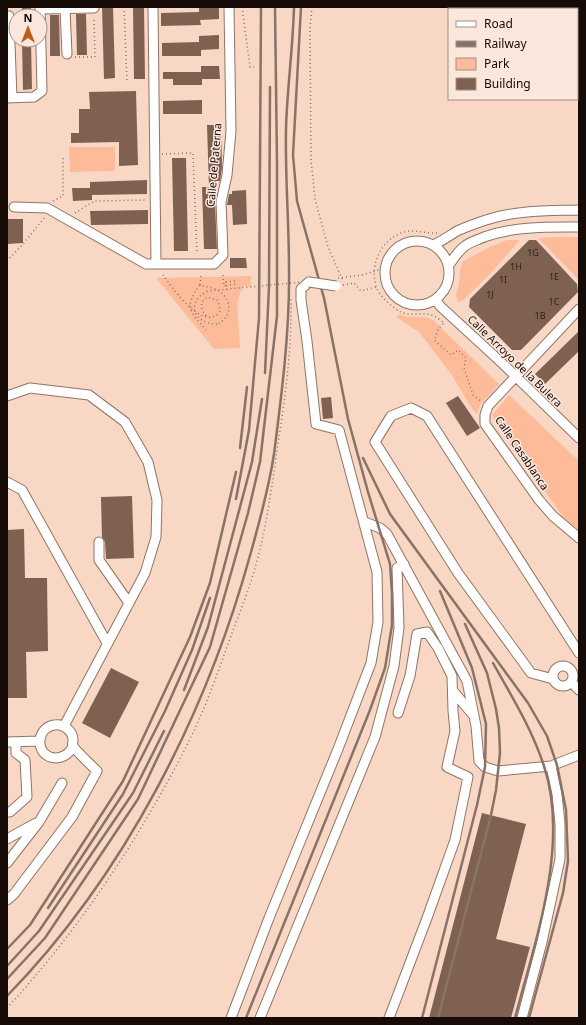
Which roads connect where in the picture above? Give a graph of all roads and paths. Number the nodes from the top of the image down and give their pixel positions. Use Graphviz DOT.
graph roads {
  1 [pos="124,7"];
  2 [pos="153,7"];
  3 [pos="230,7"];
  4 [pos="242,7"];
  5 [pos="312,7"];
  6 [pos="48,8"];
  7 [pos="94,8"];
  8 [pos="65,9"];
  9 [pos="9,48"];
  10 [pos="41,48"];
  11 [pos="71,56"];
  12 [pos="254,67"];
  13 [pos="127,82"];
  14 [pos="9,98"];
  15 [pos="159,154"];
  16 [pos="62,157"];
  17 [pos="149,200"];
  18 [pos="49,202"];
  19 [pos="14,207"];
  20 [pos="579,210"];
  21 [pos="46,216"];
  22 [pos="66,218"];
  23 [pos="579,227"];
  24 [pos="442,231"];
  25 [pos="433,245"];
  26 [pos="196,254"];
  27 [pos="7,261"];
  28 [pos="156,264"];
  29 [pos="449,265"];
  30 [pos="385,268"];
  31 [pos="374,272"];
  32 [pos="163,275"];
  33 [pos="223,275"];
  34 [pos="201,276"];
  35 [pos="305,282"];
  36 [pos="337,283"];
  37 [pos="200,284"];
  38 [pos="376,288"];
  39 [pos="227,290"];
  40 [pos="301,294"];
  41 [pos="436,300"];
  42 [pos="190,308"];
  43 [pos="579,309"];
  44 [pos="195,311"];
  45 [pos="207,317"];
  46 [pos="206,330"];
  47 [pos="516,376"];
  48 [pos="7,396"];
  49 [pos="488,406"];
  50 [pos="579,438"];
  51 [pos="7,482"];
  52 [pos="365,522"];
  53 [pos="579,538"];
  54 [pos="99,542"];
  55 [pos="404,564"];
  56 [pos="129,604"];
  57 [pos="107,643"];
  58 [pos="579,653"];
  59 [pos="553,679"];
  60 [pos="571,682"];
  61 [pos="579,690"];
  62 [pos="453,691"];
  63 [pos="398,713"];
  64 [pos="474,717"];
  65 [pos="64,726"];
  66 [pos="12,742"];
  67 [pos="40,742"];
  68 [pos="73,746"];
  69 [pos="579,755"];
  70 [pos="551,766"];
  71 [pos="62,783"];
  72 [pos="7,812"];
  73 [pos="39,822"];
  74 [pos="7,839"];
  75 [pos="7,863"];
  76 [pos="7,900"];
  77 [pos="7,1008"];
  78 [pos="231,1018"];
  79 [pos="260,1018"];
  80 [pos="389,1018"];
  81 [pos="522,1018"];
  1 -- 13 [label="path"];
  2 -- 28 [label="street"];
  3 -- 28 [label="street, Calle de Paterna"];
  4 -- 12 [label="path"];
  5 -- 36 [label="path"];
  6 -- 8 [label="street"];
  7 -- 8 [label="street"];
  7 -- 11 [label="path"];
  8 -- 11 [label="street"];
  9 -- 14 [label="street"];
  10 -- 14 [label="street"];
  15 -- 26 [label="path, Calle de Paterna"];
  16 -- 18 [label="path"];
  17 -- 22 [label="path"];
  19 -- 22 [label="street, Calle de Paterna"];
  20 -- 25 [label="street"];
  21 -- 27 [label="path"];
  22 -- 28 [label="street, Calle de Paterna"];
  23 -- 29 [label="street"];
  24 -- 31 [label="path"];
  25 -- 29 [label="street"];
  25 -- 30 [label="street"];
  29 -- 41 [label="street"];
  30 -- 31 [label="path"];
  30 -- 41 [label="street"];
  31 -- 36 [label="path, bridge"];
  31 -- 38 [label="path"];
  32 -- 42 [label="path"];
  33 -- 39 [label="path, bridge"];
  34 -- 37 [label="path"];
  35 -- 36 [label="street, bridge"];
  35 -- 39 [label="path, bridge"];
  35 -- 40 [label="street"];
  36 -- 38 [label="path"];
  37 -- 42 [label="path"];
  37 -- 44 [label="path, bridge"];
  38 -- 49 [label="path"];
  39 -- 44 [label="path, bridge"];
  40 -- 52 [label="street"];
  40 -- 77 [label="path"];
  41 -- 47 [label="street, Calle Arroyo de la Bulera"];
  42 -- 44 [label="path"];
  42 -- 46 [label="path"];
  43 -- 47 [label="street, Calle Casablanca"];
  44 -- 45 [label="path"];
  45 -- 45 [label="path"];
  47 -- 49 [label="street, Calle Casablanca"];
  47 -- 50 [label="street, Calle Arroyo de la Bulera"];
  48 -- 56 [label="street"];
  49 -- 53 [label="street, Calle Casablanca"];
  51 -- 57 [label="street"];
  52 -- 55 [label="street"];
  52 -- 78 [label="street"];
  54 -- 56 [label="street"];
  55 -- 64 [label="street"];
  55 -- 79 [label="street"];
  56 -- 57 [label="street"];
  57 -- 65 [label="street"];
  58 -- 59 [label="street"];
  59 -- 60 [label="street"];
  59 -- 60 [label="street"];
  60 -- 61 [label="street"];
  62 -- 63 [label="street"];
  62 -- 64 [label="street"];
  62 -- 80 [label="street"];
  64 -- 70 [label="street"];
  65 -- 67 [label="street"];
  65 -- 68 [label="street"];
  66 -- 67 [label="street"];
  66 -- 72 [label="street"];
  67 -- 68 [label="street"];
  68 -- 76 [label="street"];
  69 -- 70 [label="street"];
  70 -- 81 [label="street"];
  71 -- 73 [label="street"];
  73 -- 74 [label="street"];
  73 -- 75 [label="street"];
}
